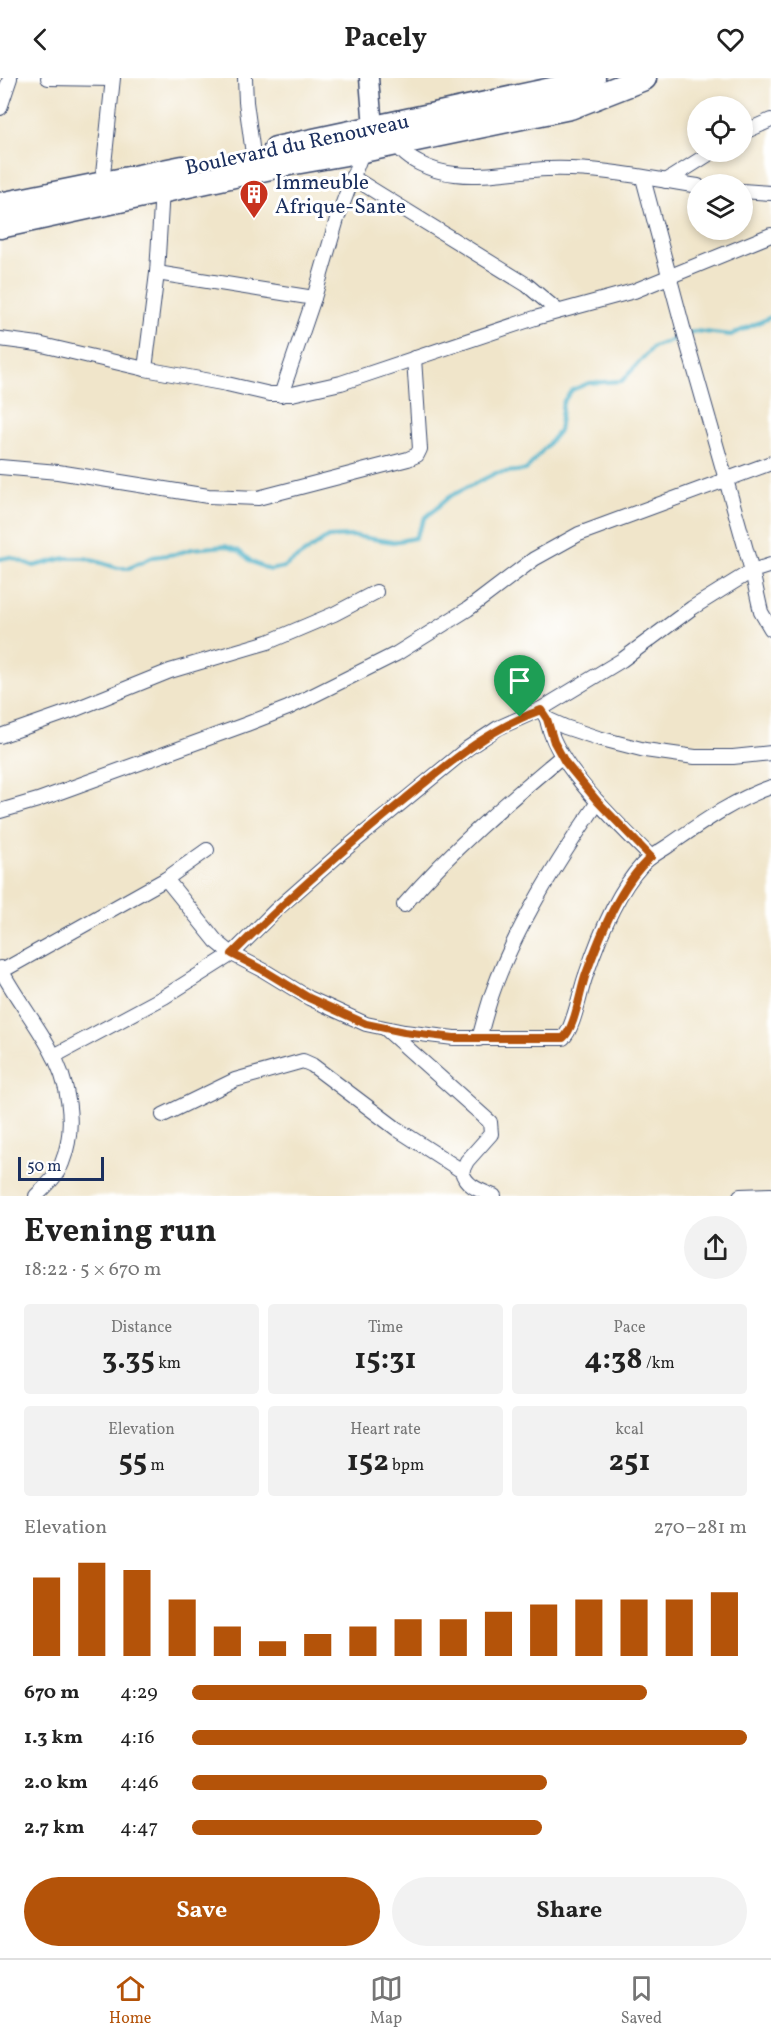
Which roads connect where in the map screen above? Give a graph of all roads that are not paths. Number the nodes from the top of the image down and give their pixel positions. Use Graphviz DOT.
graph roads {
  1 [pos="10,78"];
  2 [pos="48,78"];
  3 [pos="245,78"];
  4 [pos="369,78"];
  5 [pos="645,78"];
  6 [pos="112,79"];
  7 [pos="580,86"];
  8 [pos="0,108"];
  9 [pos="771,120"];
  10 [pos="753,128"];
  11 [pos="381,136"];
  12 [pos="253,154"];
  13 [pos="696,162"];
  14 [pos="352,177"];
  15 [pos="643,178"];
  16 [pos="666,181"];
  17 [pos="687,184"];
  18 [pos="162,189"];
  19 [pos="753,192"];
  20 [pos="104,193"];
  21 [pos="771,193"];
  22 [pos="0,206"];
  23 [pos="0,226"];
  24 [pos="771,235"];
  25 [pos="158,273"];
  26 [pos="670,278"];
  27 [pos="314,298"];
  28 [pos="558,311"];
  29 [pos="0,339"];
  30 [pos="414,358"];
  31 [pos="145,369"];
  32 [pos="281,395"];
  33 [pos="771,463"];
  34 [pos="0,467"];
  35 [pos="726,479"];
  36 [pos="771,565"];
  37 [pos="752,571"];
  38 [pos="376,592"];
  39 [pos="771,629"];
  40 [pos="544,714"];
  41 [pos="0,736"];
  42 [pos="771,753"];
  43 [pos="561,757"];
  44 [pos="771,787"];
  45 [pos="598,802"];
  46 [pos="0,812"];
  47 [pos="207,850"];
  48 [pos="651,857"];
  49 [pos="166,879"];
  50 [pos="404,905"];
  51 [pos="232,954"];
  52 [pos="1,969"];
  53 [pos="384,1027"];
  54 [pos="479,1039"];
  55 [pos="54,1056"];
  56 [pos="163,1115"];
  57 [pos="462,1171"];
  58 [pos="771,1195"];
  59 [pos="36,1196"];
  60 [pos="494,1196"];
  61 [pos="740,1196"];
  1 -- 8 [label="street"];
  2 -- 6 [label="street"];
  3 -- 12 [label="street"];
  4 -- 11 [label="street"];
  5 -- 7 [label="highway, Boulevard du Renouveau"];
  6 -- 20 [label="street"];
  7 -- 11 [label="highway, Boulevard du Renouveau"];
  9 -- 10 [label="street"];
  11 -- 12 [label="highway, Boulevard du Renouveau"];
  11 -- 14 [label="street"];
  11 -- 15 [label="street"];
  11 -- 18 [label="highway, Boulevard du Renouveau"];
  12 -- 20 [label="highway, Boulevard du Renouveau"];
  13 -- 16 [label="street"];
  14 -- 27 [label="street"];
  14 -- 28 [label="street"];
  15 -- 16 [label="street"];
  15 -- 26 [label="street"];
  16 -- 17 [label="street"];
  18 -- 20 [label="highway, Boulevard du Renouveau"];
  18 -- 25 [label="street"];
  19 -- 21 [label="street"];
  20 -- 22 [label="highway, Boulevard du Renouveau"];
  20 -- 23 [label="highway, Boulevard du Renouveau"];
  24 -- 26 [label="street"];
  25 -- 27 [label="street"];
  25 -- 31 [label="street"];
  26 -- 28 [label="street"];
  26 -- 35 [label="street"];
  27 -- 32 [label="street"];
  28 -- 30 [label="street"];
  29 -- 31 [label="street"];
  30 -- 32 [label="street"];
  30 -- 34 [label="street"];
  31 -- 32 [label="street"];
  33 -- 35 [label="street"];
  35 -- 37 [label="street"];
  35 -- 46 [label="street"];
  36 -- 37 [label="street"];
  37 -- 39 [label="street"];
  37 -- 40 [label="street"];
  38 -- 41 [label="street"];
  40 -- 42 [label="street"];
  40 -- 43 [label="street"];
  40 -- 51 [label="street"];
  43 -- 45 [label="street"];
  43 -- 50 [label="street"];
  44 -- 48 [label="street"];
  45 -- 48 [label="street"];
  45 -- 54 [label="street"];
  47 -- 49 [label="street"];
  48 -- 54 [label="street"];
  49 -- 51 [label="street"];
  49 -- 52 [label="street"];
  51 -- 53 [label="street"];
  51 -- 55 [label="street"];
  52 -- 55 [label="street"];
  53 -- 54 [label="street"];
  53 -- 57 [label="street"];
  55 -- 59 [label="street"];
  56 -- 57 [label="street"];
  57 -- 60 [label="street"];
  58 -- 61 [label="street"];
}
